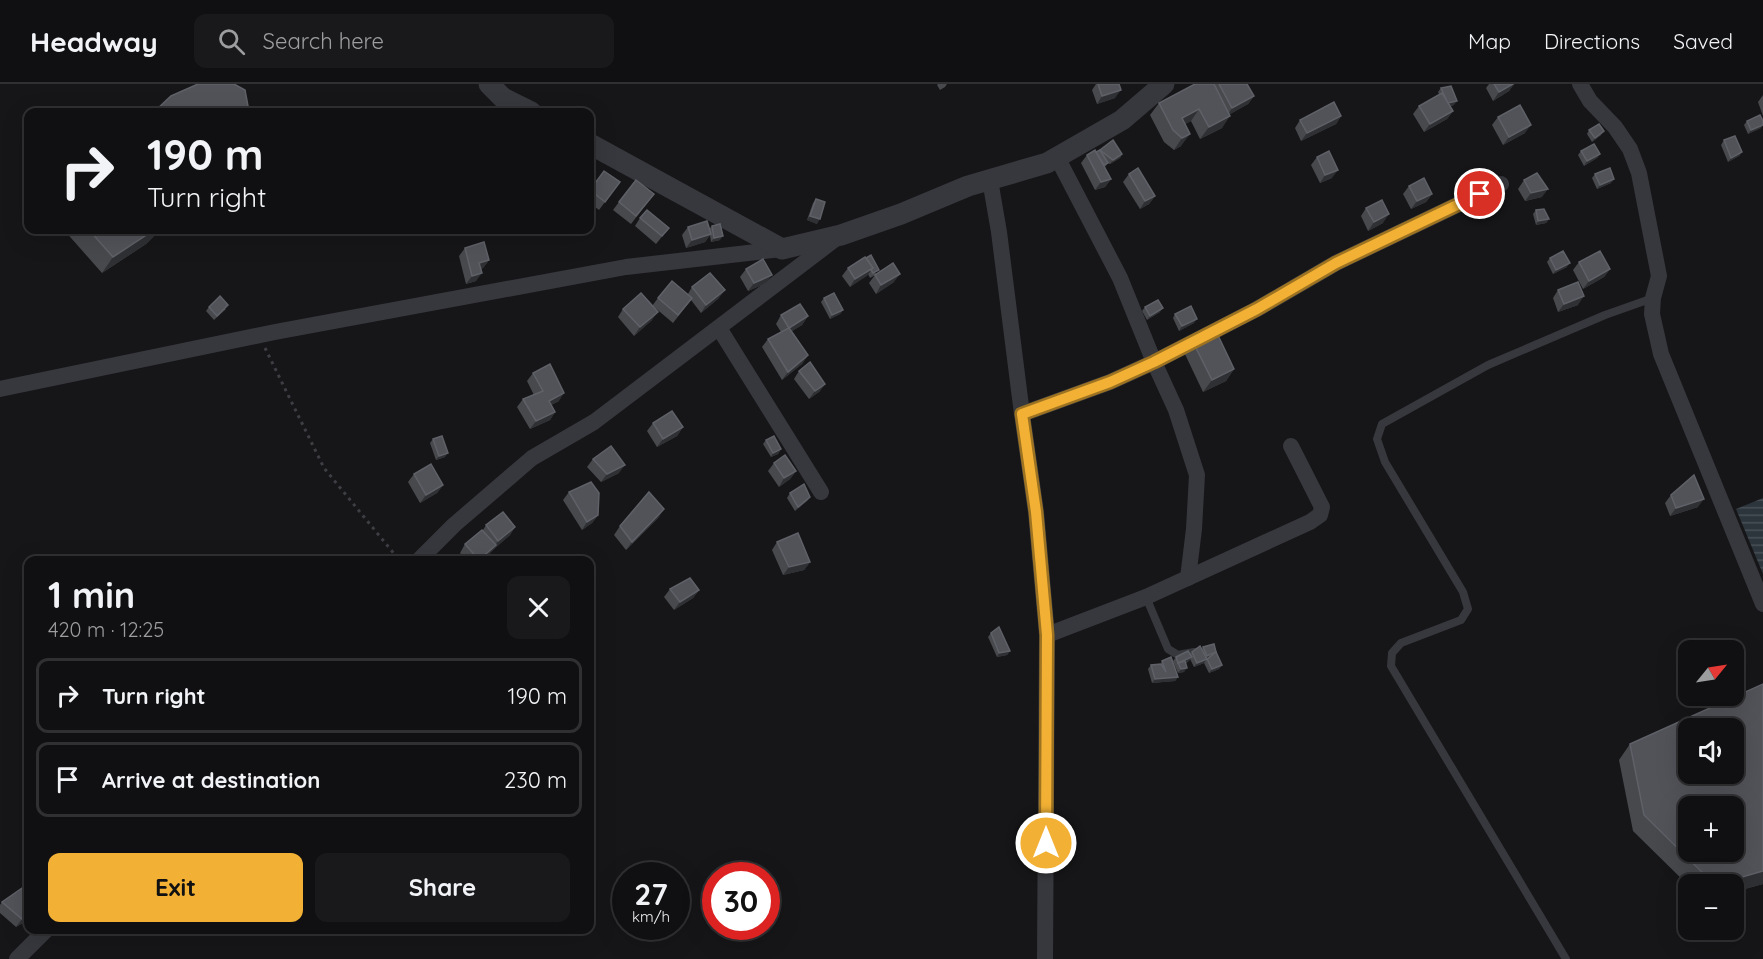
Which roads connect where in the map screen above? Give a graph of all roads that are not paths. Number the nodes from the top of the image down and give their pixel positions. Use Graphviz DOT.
graph roads {
  1 [pos="489,84"];
  2 [pos="1164,84"];
  3 [pos="1580,84"];
  4 [pos="523,108"];
  5 [pos="594,146"];
  6 [pos="1057,158"];
  7 [pos="990,180"];
  8 [pos="1501,184"];
  9 [pos="841,235"];
  10 [pos="782,249"];
  11 [pos="1653,298"];
  12 [pos="719,328"];
  13 [pos="1154,362"];
  14 [pos="0,389"];
  15 [pos="1022,414"];
  16 [pos="1291,446"];
  17 [pos="821,492"];
  18 [pos="423,556"];
  19 [pos="1188,578"];
  20 [pos="1146,597"];
  21 [pos="1763,604"];
  22 [pos="1047,635"];
  23 [pos="1194,652"];
  24 [pos="42,934"];
  25 [pos="17,959"];
  26 [pos="1045,959"];
  27 [pos="1566,959"];
  1 -- 4 [label="street"];
  2 -- 6 [label="street"];
  3 -- 11 [label="street"];
  5 -- 10 [label="street"];
  6 -- 7 [label="street"];
  6 -- 13 [label="street"];
  7 -- 9 [label="street"];
  7 -- 15 [label="street"];
  8 -- 13 [label="street"];
  9 -- 10 [label="street"];
  9 -- 12 [label="street"];
  10 -- 14 [label="street"];
  11 -- 21 [label="street"];
  11 -- 27 [label="lane"];
  12 -- 17 [label="street"];
  12 -- 18 [label="street"];
  13 -- 15 [label="street"];
  13 -- 19 [label="street"];
  15 -- 22 [label="street"];
  16 -- 19 [label="street"];
  19 -- 20 [label="street"];
  20 -- 22 [label="street"];
  20 -- 23 [label="lane"];
  22 -- 26 [label="street"];
  24 -- 25 [label="street"];
}
